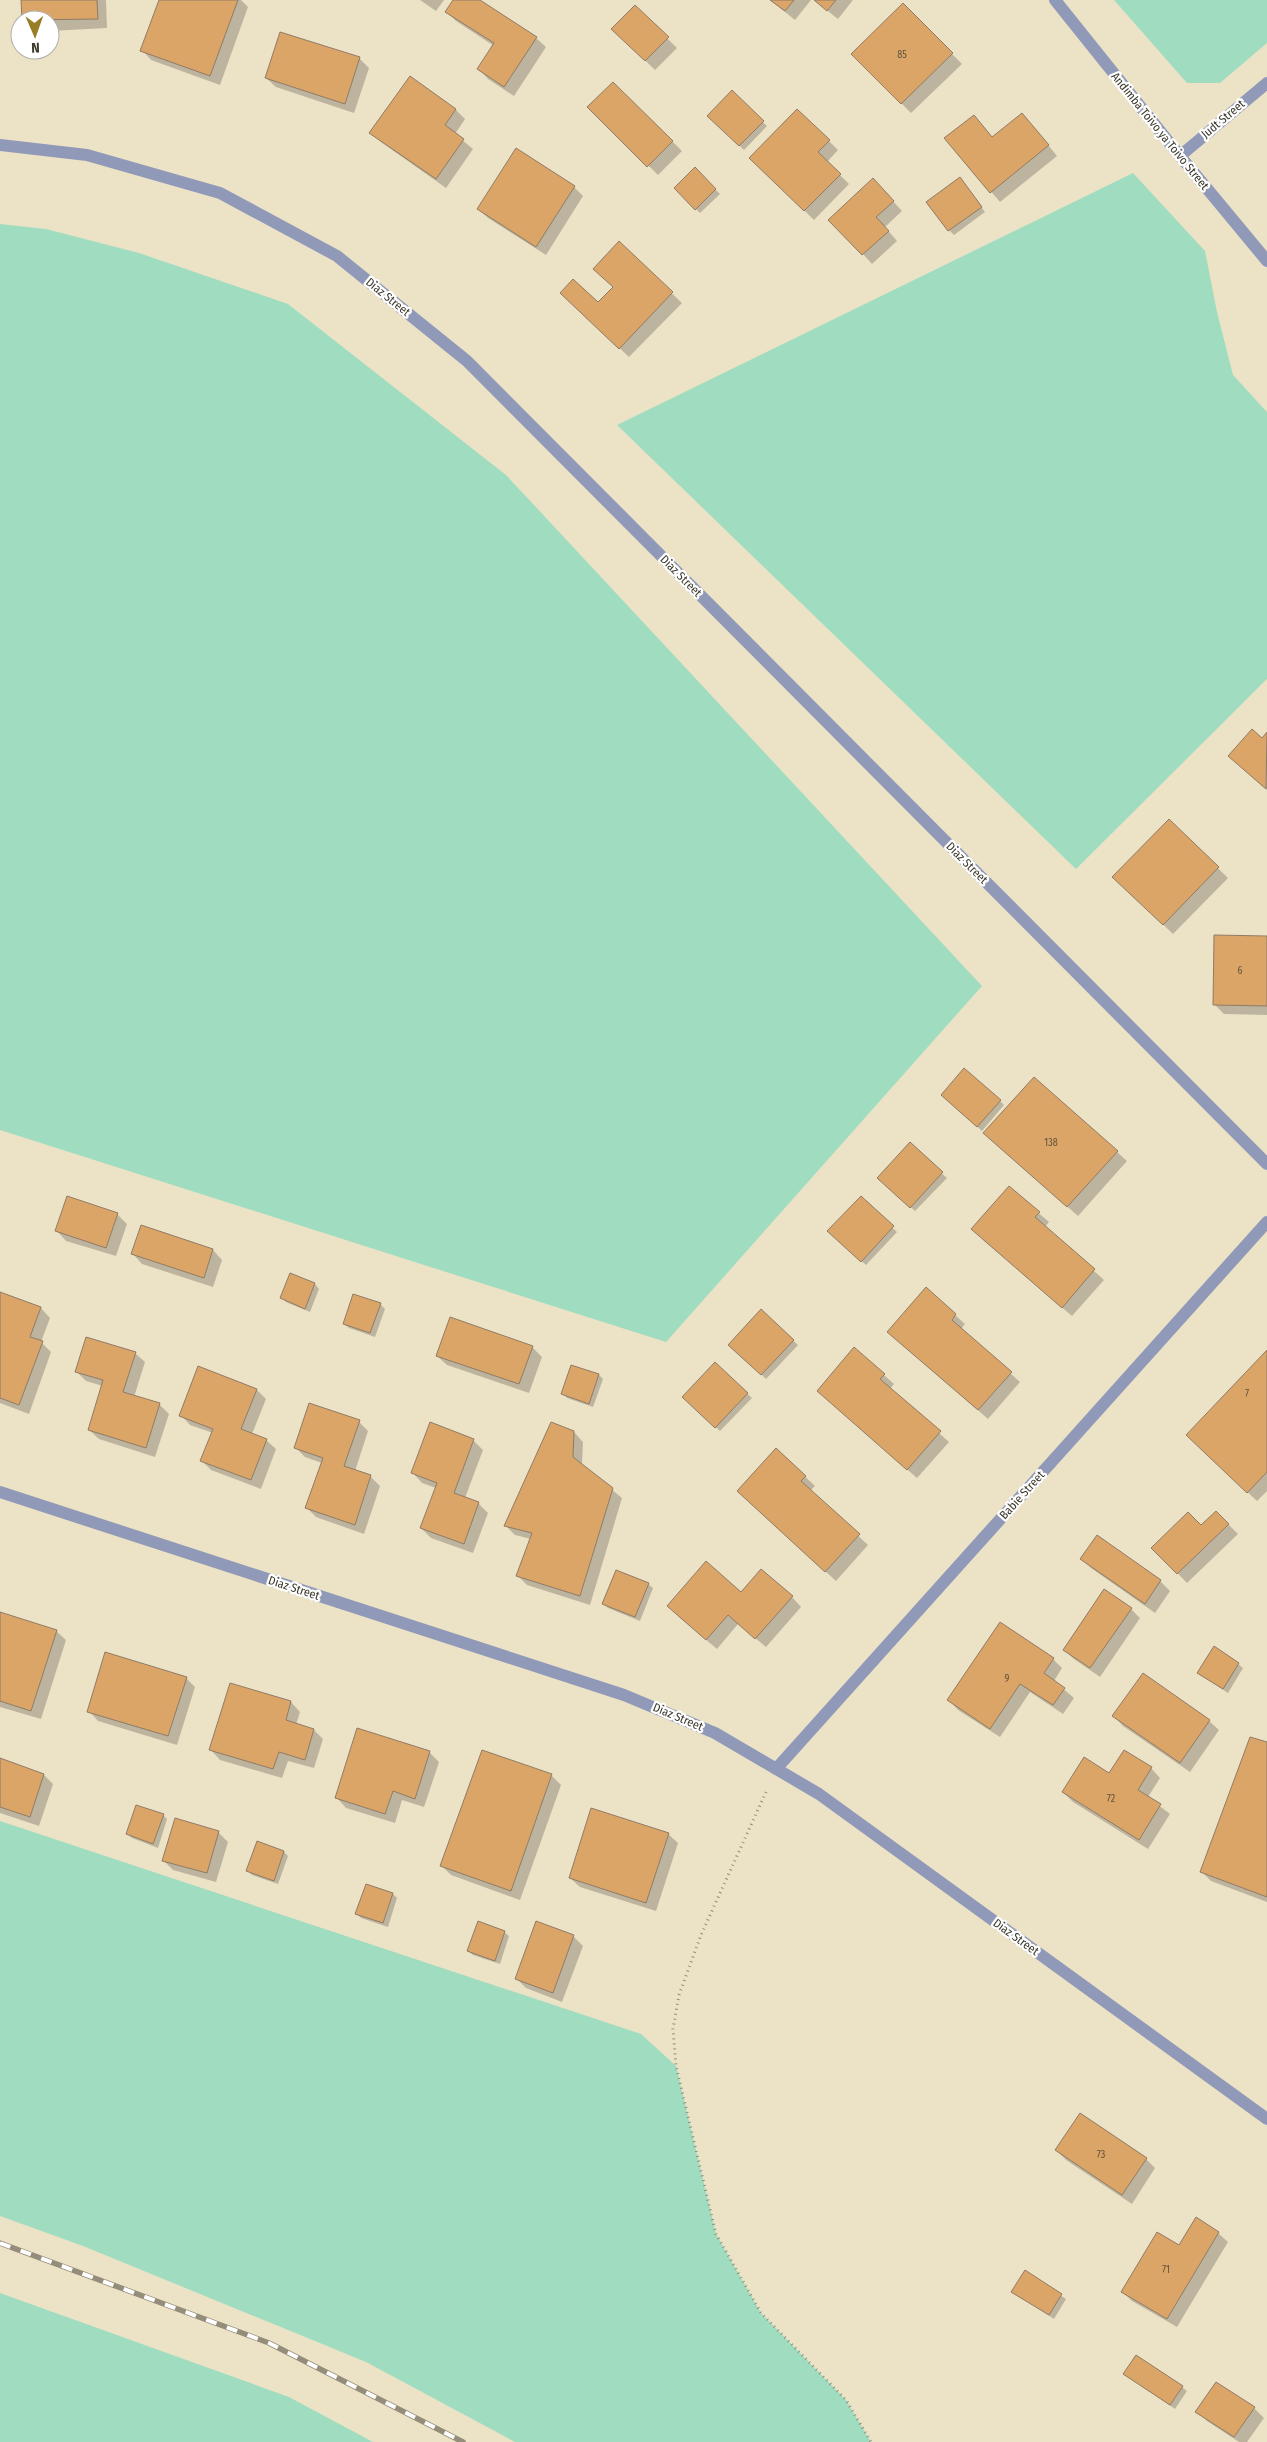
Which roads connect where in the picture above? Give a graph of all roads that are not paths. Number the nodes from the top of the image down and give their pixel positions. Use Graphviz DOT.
graph roads {
  1 [pos="1055,0"];
  2 [pos="1267,83"];
  3 [pos="0,145"];
  4 [pos="1180,156"];
  5 [pos="1267,261"];
  6 [pos="1267,1164"];
  7 [pos="1267,1222"];
  8 [pos="0,1492"];
  9 [pos="776,1769"];
  10 [pos="1267,2119"];
  1 -- 4 [label="street, Andimba Toivo ya Toivo Street"];
  2 -- 4 [label="street, Judt Street"];
  3 -- 6 [label="street, Diaz Street"];
  4 -- 5 [label="street, Andimba Toivo ya Toivo Street"];
  7 -- 9 [label="street, Babie Street"];
  8 -- 9 [label="street, Diaz Street"];
  9 -- 10 [label="street, Diaz Street"];
}
